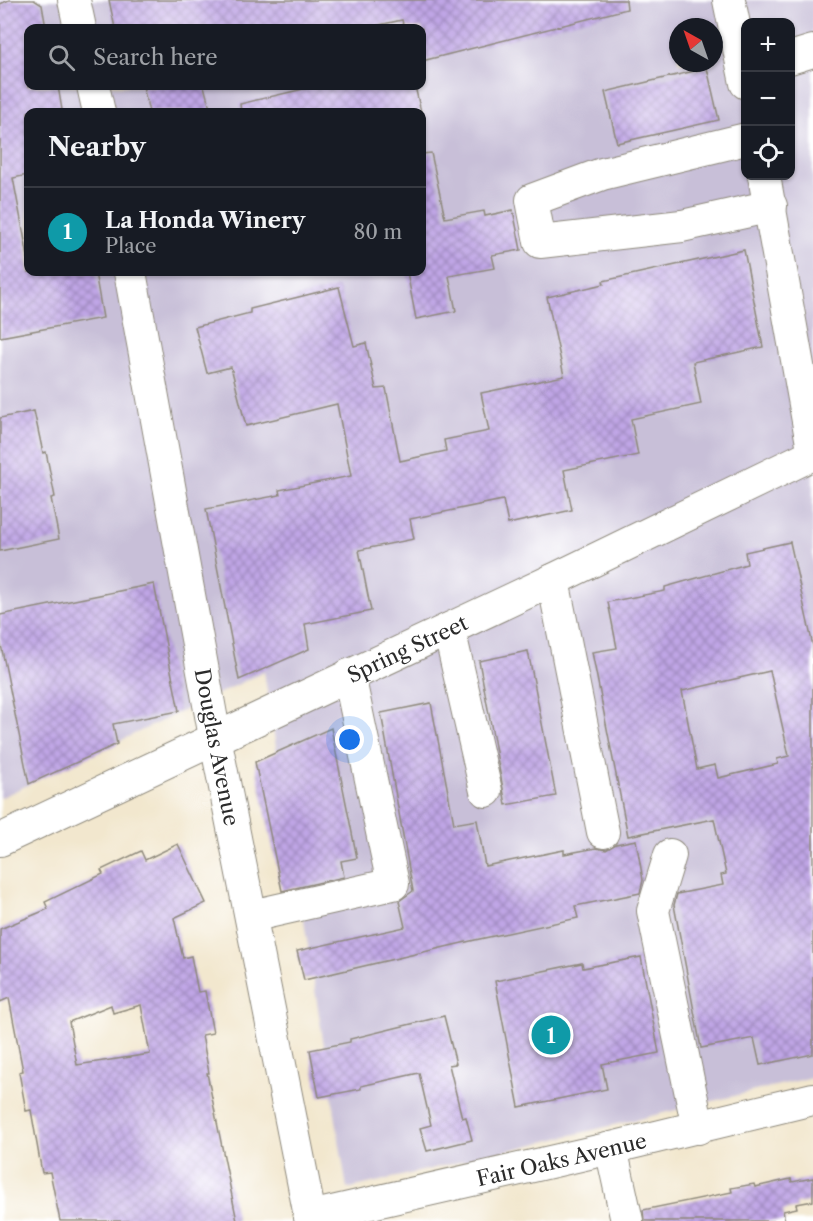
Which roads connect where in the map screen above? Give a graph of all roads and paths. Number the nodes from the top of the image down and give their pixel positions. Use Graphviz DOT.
graph roads {
  1 [pos="74,0"];
  2 [pos="729,0"];
  3 [pos="79,24"];
  4 [pos="813,51"];
  5 [pos="795,56"];
  6 [pos="744,72"];
  7 [pos="94,90"];
  8 [pos="98,108"];
  9 [pos="741,140"];
  10 [pos="765,180"];
  11 [pos="771,206"];
  12 [pos="131,276"];
  13 [pos="813,448"];
  14 [pos="813,454"];
  15 [pos="553,580"];
  16 [pos="449,629"];
  17 [pos="349,675"];
  18 [pos="216,737"];
  19 [pos="486,791"];
  20 [pos="603,832"];
  21 [pos="0,840"];
  22 [pos="669,855"];
  23 [pos="251,915"];
  24 [pos="813,1099"];
  25 [pos="698,1128"];
  26 [pos="611,1148"];
  27 [pos="311,1219"];
  28 [pos="627,1221"];
  1 -- 3 [label="street"];
  2 -- 6 [label="street"];
  4 -- 5 [label="street"];
  7 -- 8 [label="street"];
  9 -- 11 [label="street"];
  10 -- 11 [label="street"];
  11 -- 13 [label="street"];
  12 -- 18 [label="street, Douglas Avenue"];
  14 -- 15 [label="street, Spring Street"];
  15 -- 16 [label="street, Spring Street"];
  15 -- 20 [label="street"];
  16 -- 17 [label="street, Spring Street"];
  16 -- 19 [label="street"];
  17 -- 18 [label="street, Spring Street"];
  17 -- 23 [label="street"];
  18 -- 21 [label="street, Spring Street"];
  18 -- 23 [label="street, Douglas Avenue"];
  22 -- 25 [label="street"];
  23 -- 27 [label="street, Douglas Avenue"];
  24 -- 25 [label="street, Fair Oaks Avenue"];
  25 -- 26 [label="street, Fair Oaks Avenue"];
  26 -- 27 [label="street, Fair Oaks Avenue"];
  26 -- 28 [label="street"];
}
